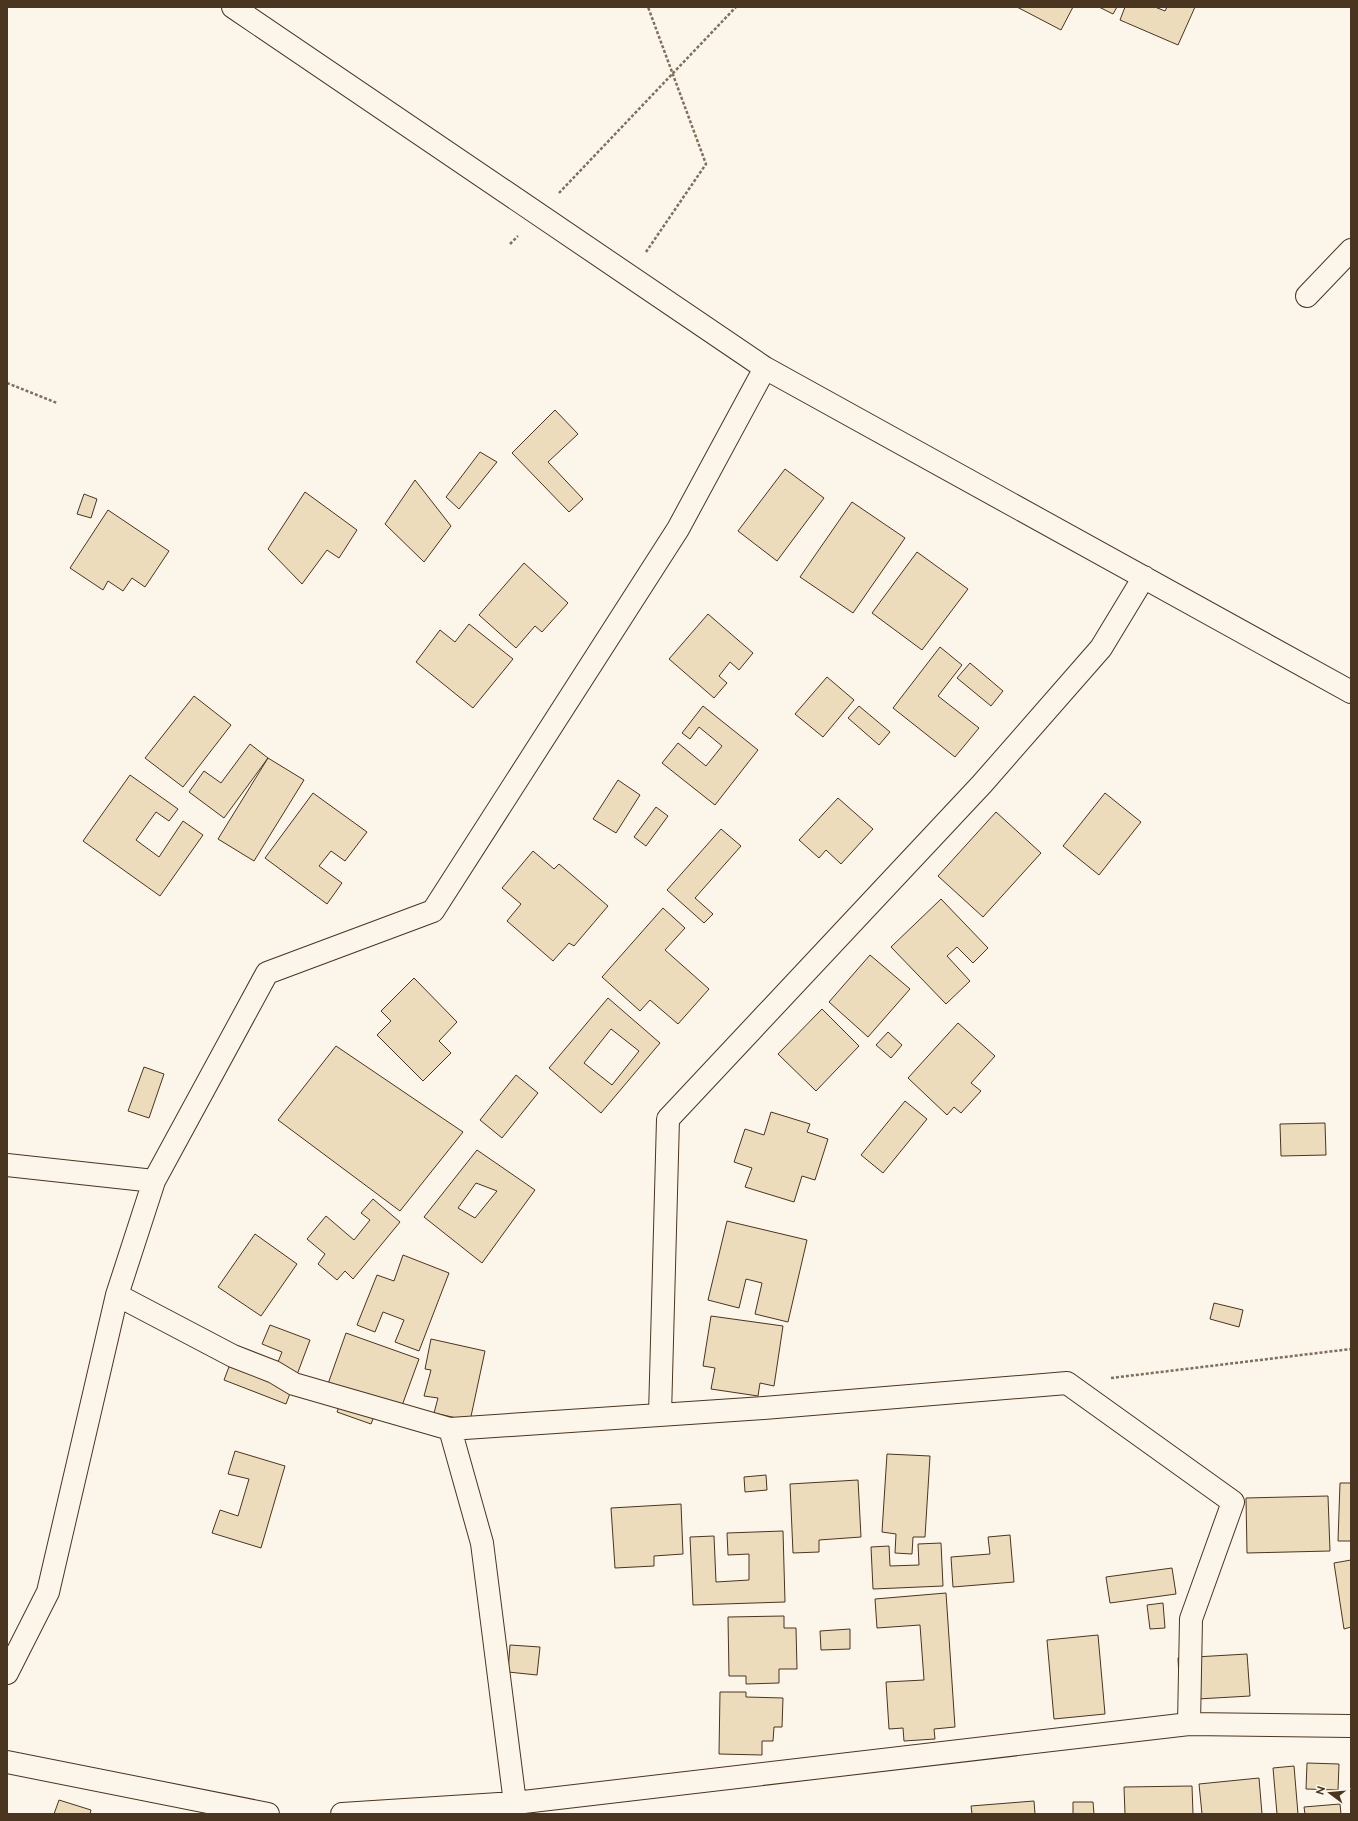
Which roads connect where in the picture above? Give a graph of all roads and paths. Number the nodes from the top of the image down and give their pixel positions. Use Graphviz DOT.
graph roads {
  1 [pos="233,7"];
  2 [pos="648,7"];
  3 [pos="736,7"];
  4 [pos="554,198"];
  5 [pos="521,233"];
  6 [pos="510,244"];
  7 [pos="1351,250"];
  8 [pos="629,276"];
  9 [pos="1307,296"];
  10 [pos="765,368"];
  11 [pos="7,383"];
  12 [pos="57,403"];
  13 [pos="1144,577"];
  14 [pos="1351,692"];
  15 [pos="7,1165"];
  16 [pos="154,1181"];
  17 [pos="117,1295"];
  18 [pos="1351,1349"];
  19 [pos="1067,1383"];
  20 [pos="660,1415"];
  21 [pos="450,1429"];
  22 [pos="7,1673"];
  23 [pos="1189,1724"];
  24 [pos="1351,1726"];
  25 [pos="7,1762"];
  26 [pos="515,1803"];
  27 [pos="268,1814"];
  28 [pos="342,1814"];
  1 -- 8 [label="street"];
  2 -- 8 [label="path"];
  3 -- 4 [label="path"];
  5 -- 6 [label="path"];
  7 -- 9 [label="street"];
  8 -- 10 [label="street"];
  10 -- 13 [label="street"];
  10 -- 16 [label="street"];
  11 -- 12 [label="path"];
  13 -- 14 [label="street"];
  13 -- 20 [label="street"];
  15 -- 16 [label="street"];
  16 -- 17 [label="street"];
  17 -- 21 [label="street"];
  17 -- 22 [label="street"];
  18 -- 19 [label="path"];
  19 -- 20 [label="street"];
  19 -- 23 [label="street"];
  20 -- 21 [label="street"];
  21 -- 26 [label="street"];
  23 -- 24 [label="street"];
  23 -- 26 [label="street"];
  25 -- 27 [label="street"];
  26 -- 28 [label="street"];
}
